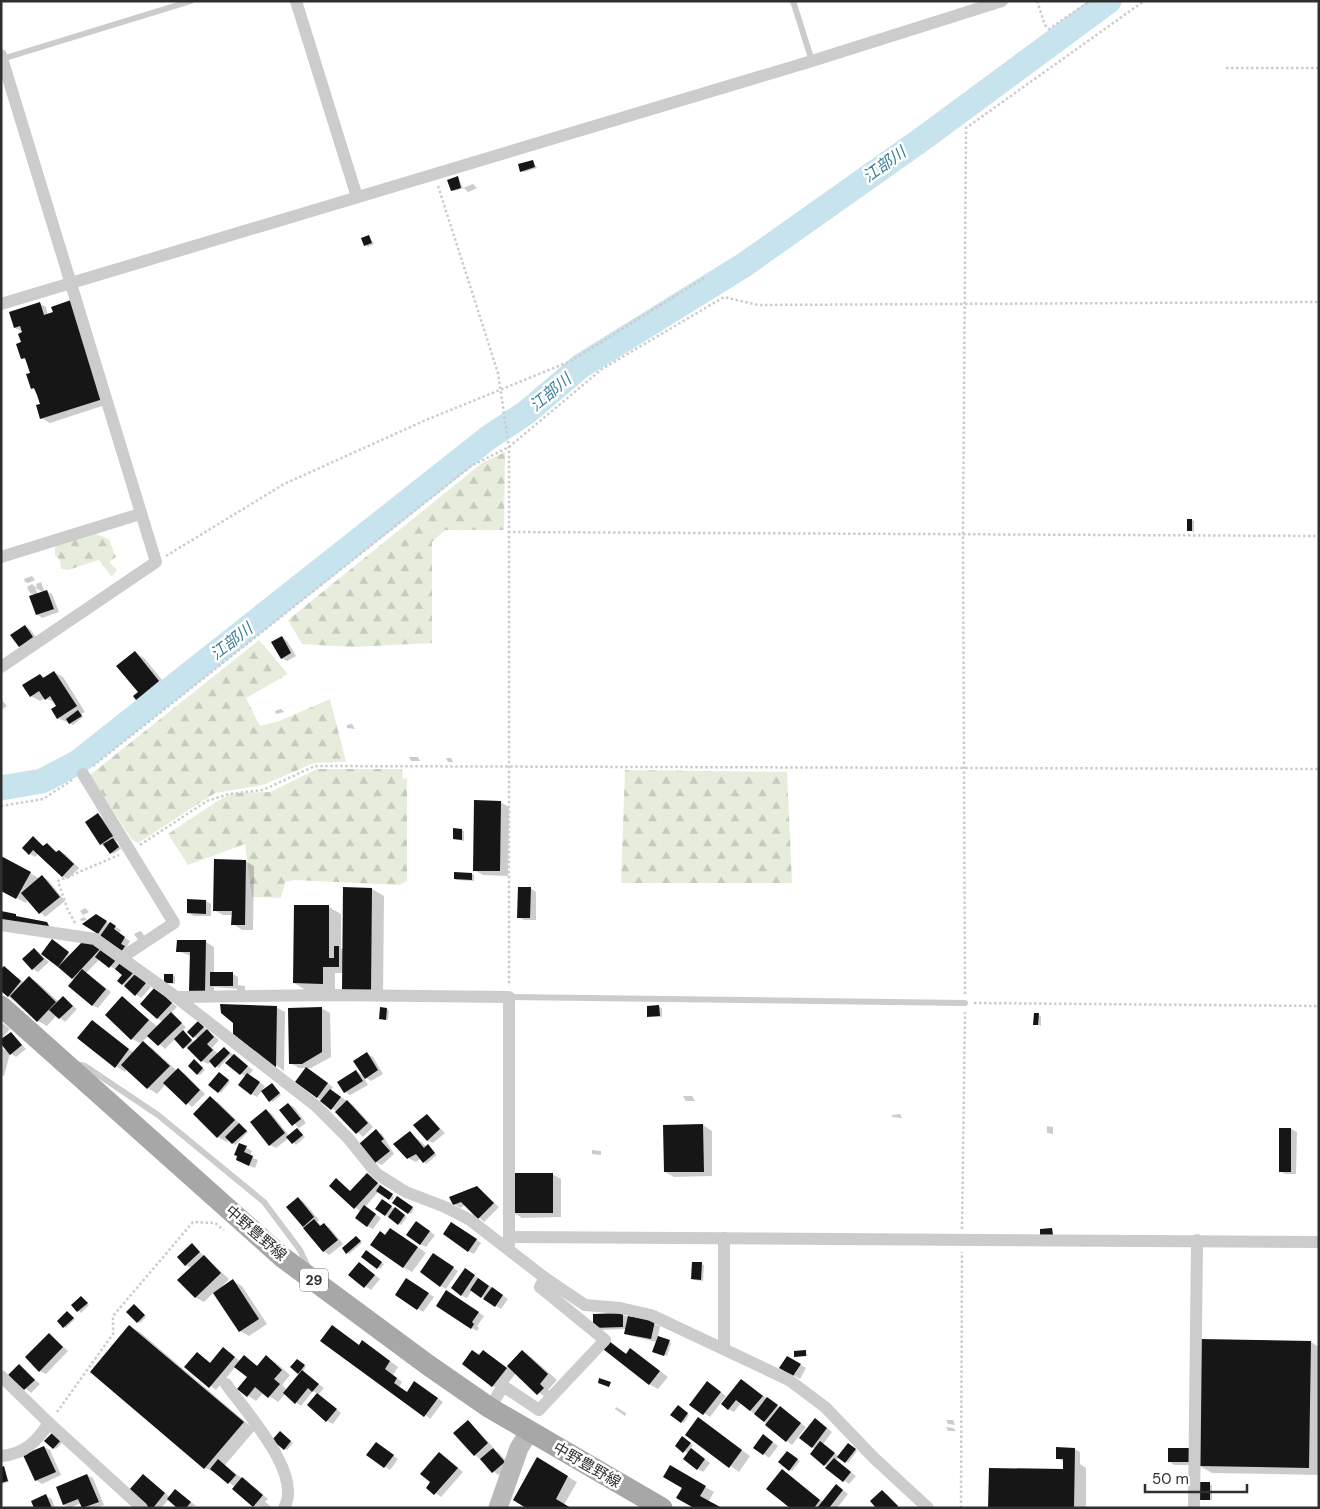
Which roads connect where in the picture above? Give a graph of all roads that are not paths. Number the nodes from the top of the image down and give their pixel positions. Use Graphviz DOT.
graph roads {
  1 [pos="191,1"];
  2 [pos="296,1"];
  3 [pos="793,1"];
  4 [pos="1002,1"];
  5 [pos="2,57"];
  6 [pos="812,61"];
  7 [pos="357,197"];
  8 [pos="70,285"];
  9 [pos="1,304"];
  10 [pos="140,514"];
  11 [pos="1,556"];
  12 [pos="1,667"];
  13 [pos="83,774"];
  14 [pos="1,925"];
  15 [pos="121,958"];
  16 [pos="176,997"];
  17 [pos="509,997"];
  18 [pos="965,1003"];
  19 [pos="1,1006"];
  20 [pos="63,1061"];
  21 [pos="509,1237"];
  22 [pos="724,1238"];
  23 [pos="1197,1240"];
  24 [pos="1319,1242"];
  25 [pos="509,1250"];
  26 [pos="545,1278"];
  27 [pos="315,1281"];
  28 [pos="724,1349"];
  29 [pos="1,1376"];
  30 [pos="226,1384"];
  31 [pos="490,1408"];
  32 [pos="49,1423"];
  33 [pos="529,1432"];
  34 [pos="1,1456"];
  35 [pos="142,1508"];
  36 [pos="284,1508"];
  37 [pos="498,1508"];
  38 [pos="662,1508"];
  39 [pos="928,1508"];
  40 [pos="1194,1508"];
  1 -- 5 [label="lane"];
  2 -- 7 [label="street"];
  3 -- 6 [label="lane"];
  4 -- 6 [label="street"];
  5 -- 8 [label="street"];
  6 -- 7 [label="street"];
  7 -- 8 [label="street"];
  8 -- 9 [label="street"];
  8 -- 10 [label="street"];
  10 -- 11 [label="street"];
  10 -- 12 [label="street"];
  13 -- 15 [label="street"];
  14 -- 15 [label="street"];
  15 -- 16 [label="street"];
  16 -- 17 [label="street"];
  16 -- 25 [label="street"];
  17 -- 18 [label="lane"];
  17 -- 21 [label="street"];
  19 -- 20 [label="main road, 中野豊野線 / 29"];
  20 -- 27 [label="main road, 中野豊野線 / 29"];
  20 -- 27 [label="lane"];
  21 -- 22 [label="street"];
  21 -- 25 [label="street"];
  22 -- 23 [label="street"];
  22 -- 28 [label="street"];
  23 -- 24 [label="street"];
  23 -- 40 [label="street"];
  25 -- 26 [label="street"];
  26 -- 28 [label="street"];
  26 -- 31 [label="street"];
  27 -- 31 [label="main road, 中野豊野線 / 29"];
  28 -- 39 [label="street"];
  29 -- 32 [label="street"];
  30 -- 36 [label="street"];
  31 -- 33 [label="main road, 中野豊野線 / 29"];
  32 -- 34 [label="street"];
  32 -- 35 [label="street"];
  33 -- 37 [label="main road"];
  33 -- 38 [label="main road, 中野豊野線 / 29"];
}
